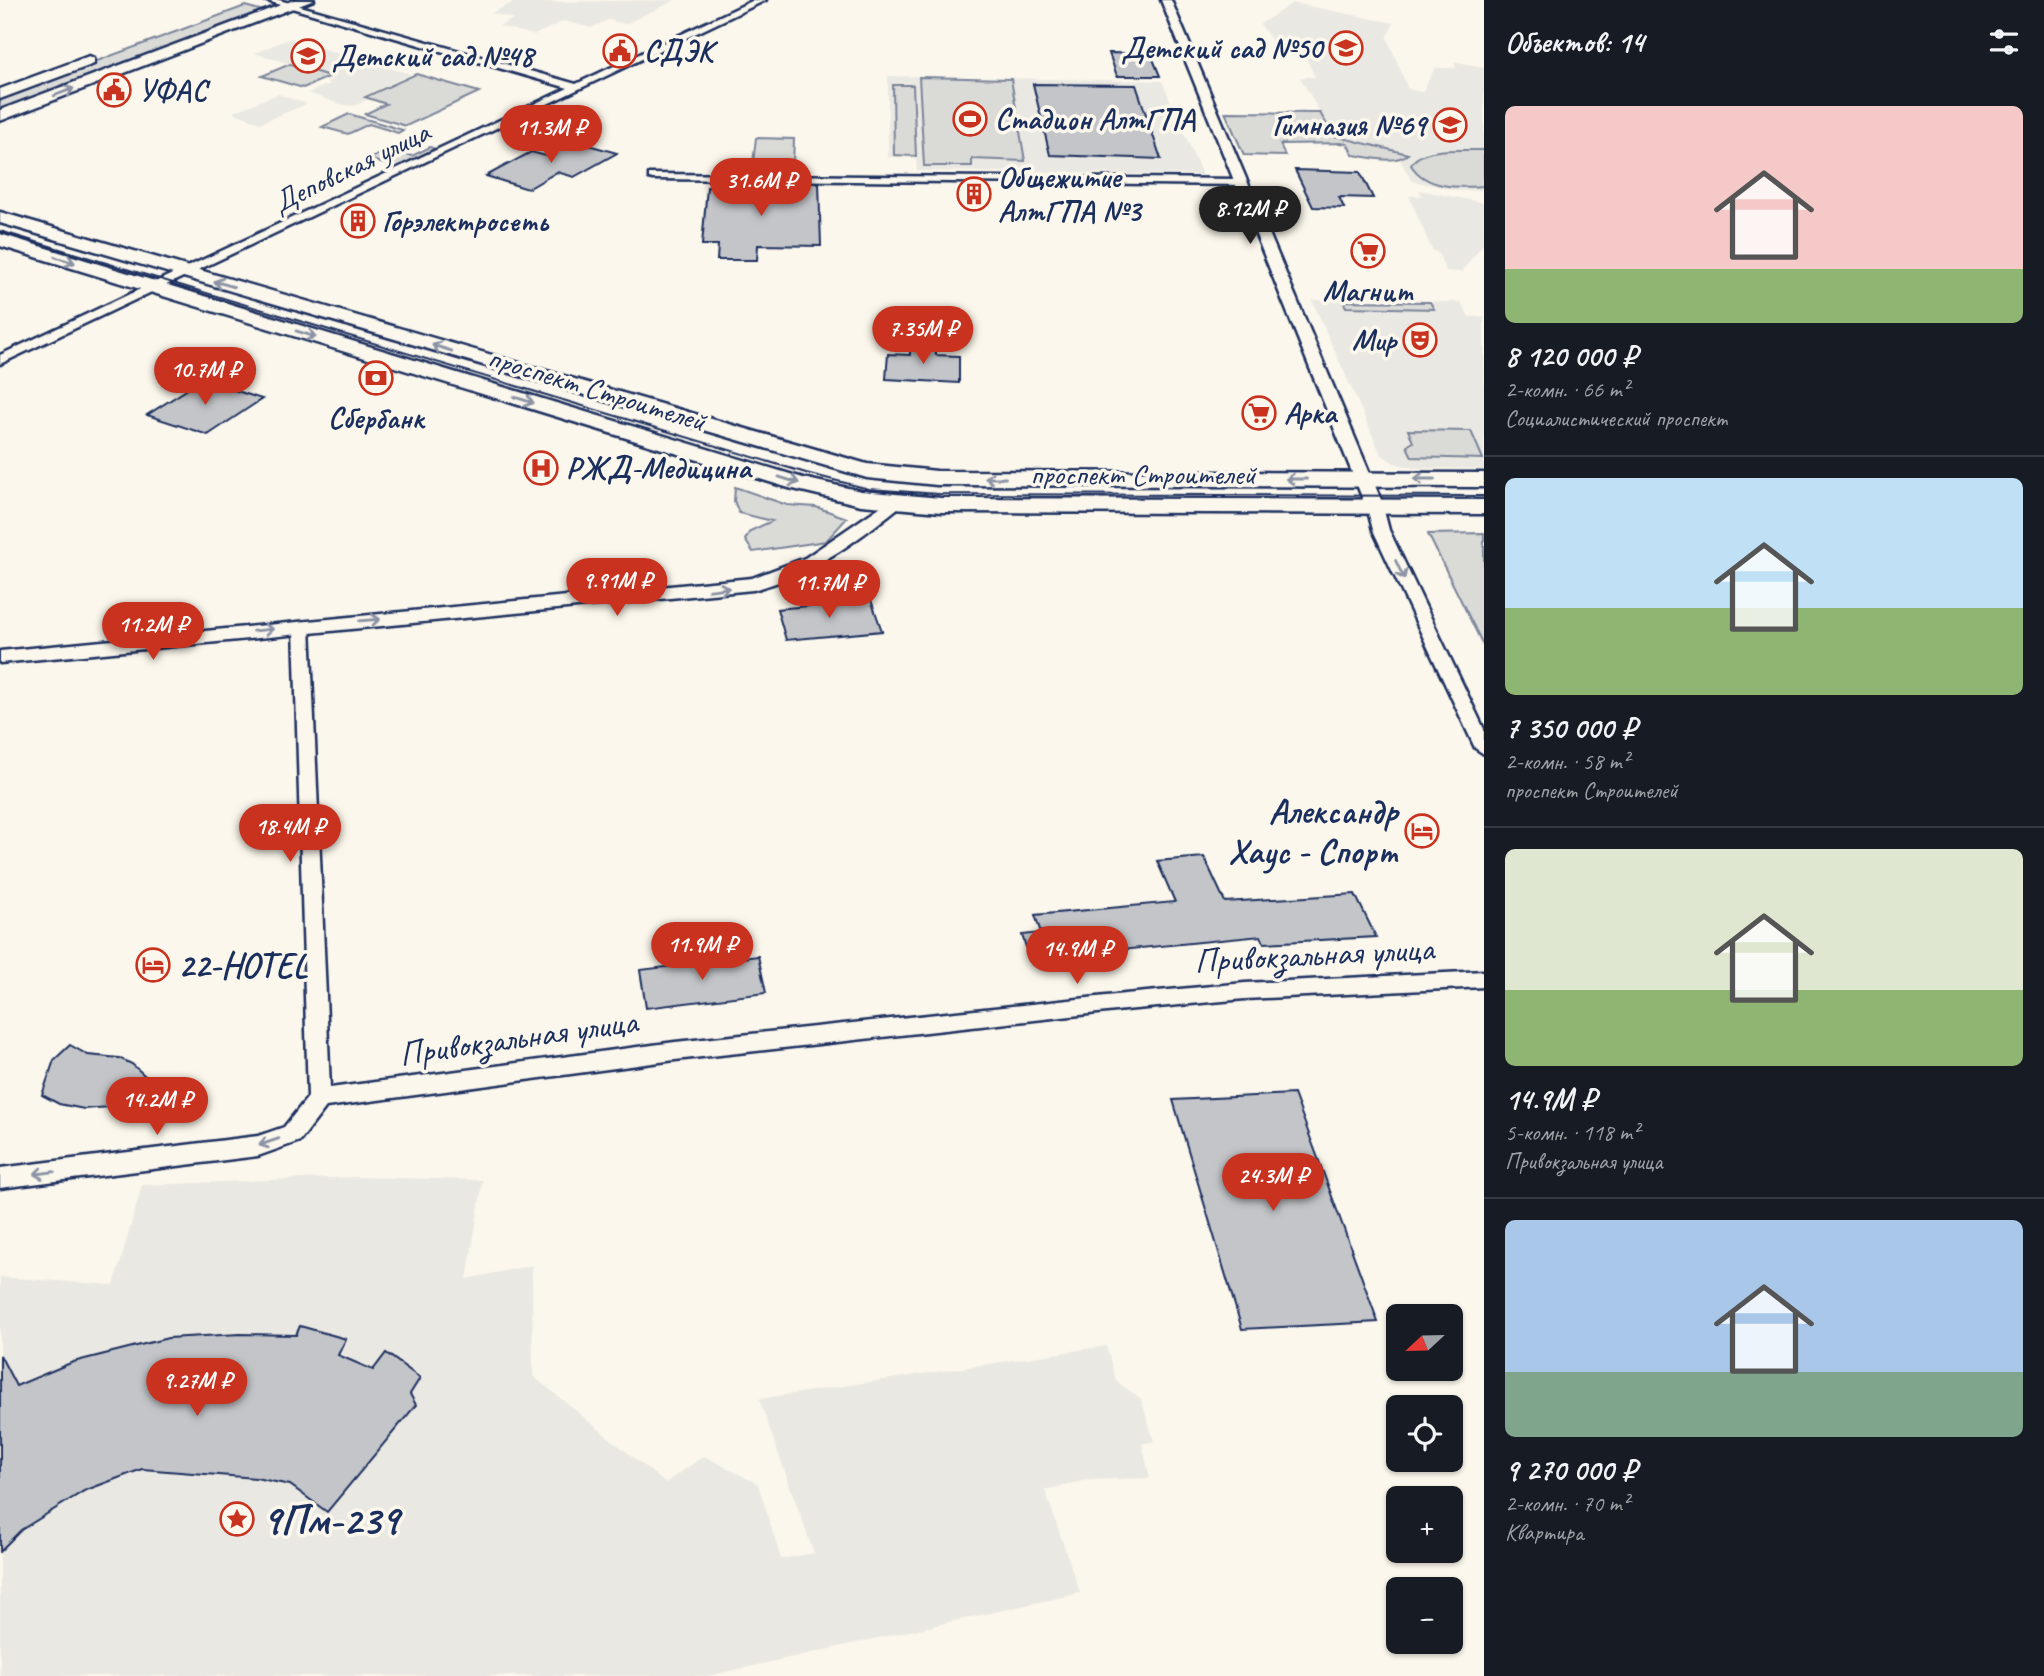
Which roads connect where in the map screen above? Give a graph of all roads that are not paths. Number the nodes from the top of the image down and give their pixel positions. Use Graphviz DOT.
graph roads {
  1 [pos="268,0"];
  2 [pos="307,0"];
  3 [pos="761,0"];
  4 [pos="1166,0"];
  5 [pos="291,6"];
  6 [pos="105,55"];
  7 [pos="577,87"];
  8 [pos="0,94"];
  9 [pos="0,117"];
  10 [pos="653,176"];
  11 [pos="1242,182"];
  12 [pos="0,217"];
  13 [pos="0,240"];
  14 [pos="187,273"];
  15 [pos="154,288"];
  16 [pos="0,360"];
  17 [pos="583,391"];
  18 [pos="560,411"];
  19 [pos="1364,479"];
  20 [pos="1484,480"];
  21 [pos="893,503"];
  22 [pos="1375,507"];
  23 [pos="1484,507"];
  24 [pos="302,626"];
  25 [pos="0,657"];
  26 [pos="1484,748"];
  27 [pos="1484,979"];
  28 [pos="319,1100"];
  29 [pos="0,1178"];
  1 -- 5 [label="street"];
  2 -- 5 [label="main road"];
  3 -- 7 [label="street, Деповская улица"];
  4 -- 11 [label="street"];
  5 -- 7 [label="street"];
  9 -- 5 [label="main road, one-way"];
  6 -- 8 [label="main road"];
  7 -- 14 [label="street, Деповская улица"];
  10 -- 11 [label="street"];
  11 -- 19 [label="street"];
  12 -- 14 [label="main road, проспект Строителей"];
  13 -- 15 [label="main road, проспект Строителей, one-way"];
  14 -- 15 [label="street, Деповская улица"];
  17 -- 14 [label="main road, проспект Строителей, one-way"];
  15 -- 16 [label="street, Деповская улица"];
  15 -- 18 [label="main road, проспект Строителей, one-way"];
  17 -- 18 [label="main road"];
  19 -- 17 [label="main road, проспект Строителей, one-way"];
  18 -- 21 [label="main road, проспект Строителей, one-way"];
  20 -- 19 [label="main road, проспект Строителей, one-way"];
  19 -- 22 [label="street"];
  21 -- 22 [label="main road, проспект Строителей"];
  24 -- 21 [label="street, one-way"];
  22 -- 23 [label="main road, проспект Строителей"];
  22 -- 26 [label="street, one-way"];
  25 -- 24 [label="street, one-way"];
  24 -- 28 [label="street"];
  27 -- 28 [label="street, Привокзальная улица"];
  28 -- 29 [label="street, one-way"];
}
